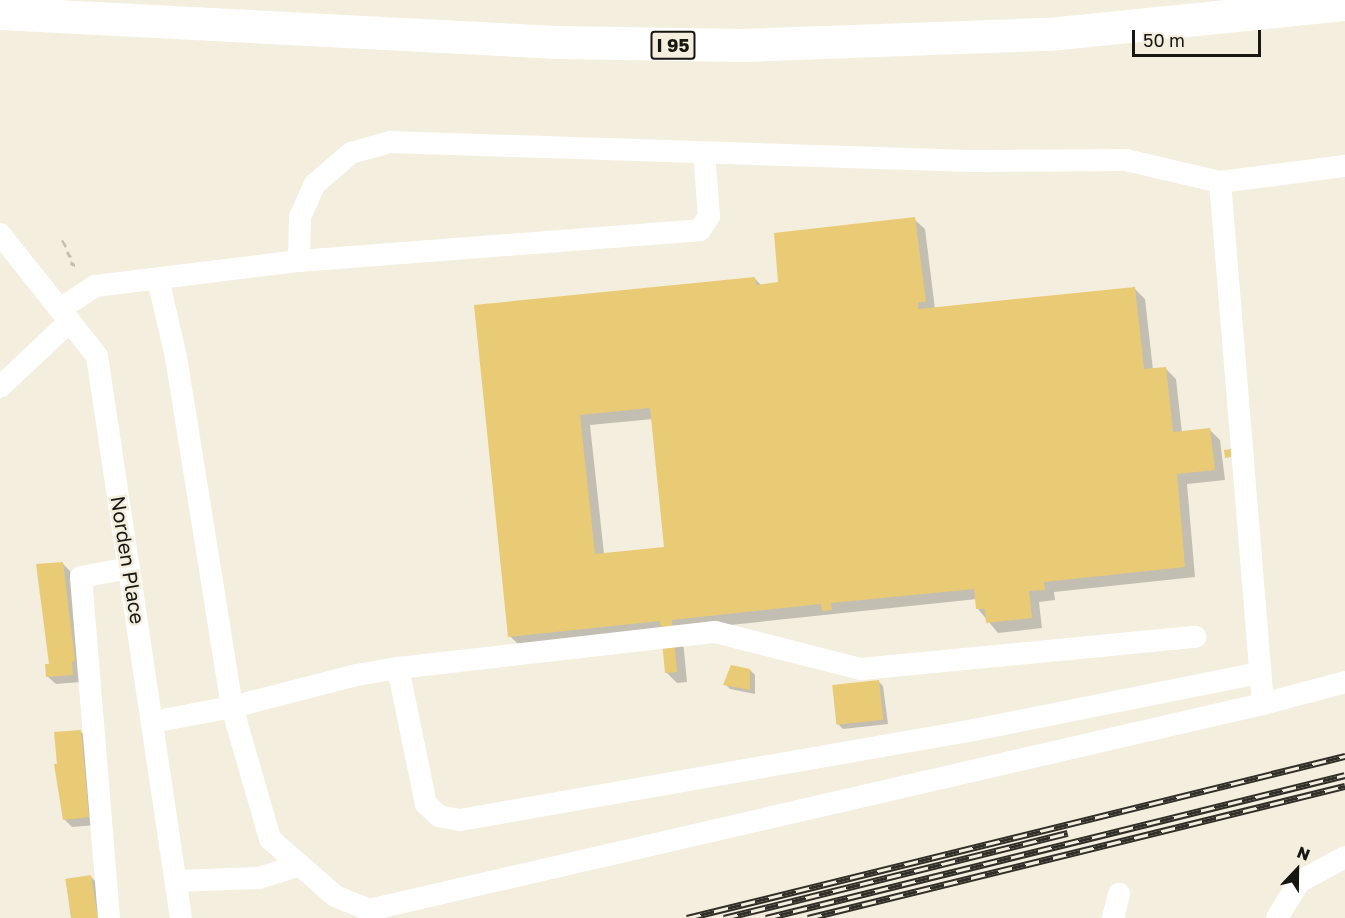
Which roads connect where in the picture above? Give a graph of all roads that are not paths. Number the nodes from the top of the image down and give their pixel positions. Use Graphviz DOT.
graph roads {
  1 [pos="1345,4"];
  2 [pos="0,13"];
  3 [pos="704,153"];
  4 [pos="1345,166"];
  5 [pos="1220,182"];
  6 [pos="0,234"];
  7 [pos="299,261"];
  8 [pos="158,279"];
  9 [pos="65,315"];
  10 [pos="0,387"];
  11 [pos="129,568"];
  12 [pos="1195,637"];
  13 [pos="398,668"];
  14 [pos="1260,673"];
  15 [pos="1345,682"];
  16 [pos="1263,704"];
  17 [pos="232,707"];
  18 [pos="152,722"];
  19 [pos="1345,857"];
  20 [pos="300,865"];
  21 [pos="176,881"];
  22 [pos="1119,894"];
  23 [pos="109,918"];
  24 [pos="182,918"];
  25 [pos="1113,918"];
  26 [pos="1276,918"];
  1 -- 2 [label="highway, I 95"];
  3 -- 5 [label="street"];
  3 -- 7 [label="street"];
  3 -- 7 [label="street"];
  4 -- 5 [label="street"];
  5 -- 14 [label="street"];
  6 -- 9 [label="street, Norden Place"];
  7 -- 8 [label="street"];
  8 -- 9 [label="street"];
  8 -- 17 [label="street"];
  9 -- 10 [label="street"];
  9 -- 11 [label="street, Norden Place"];
  11 -- 18 [label="street, Norden Place"];
  11 -- 23 [label="street"];
  12 -- 13 [label="street"];
  13 -- 14 [label="street"];
  13 -- 17 [label="street"];
  14 -- 16 [label="street"];
  15 -- 16 [label="street"];
  16 -- 20 [label="street"];
  17 -- 18 [label="street"];
  17 -- 20 [label="street"];
  18 -- 21 [label="street, Norden Place"];
  19 -- 26 [label="street"];
  20 -- 21 [label="street"];
  21 -- 24 [label="street, Norden Place"];
  22 -- 25 [label="street"];
}
